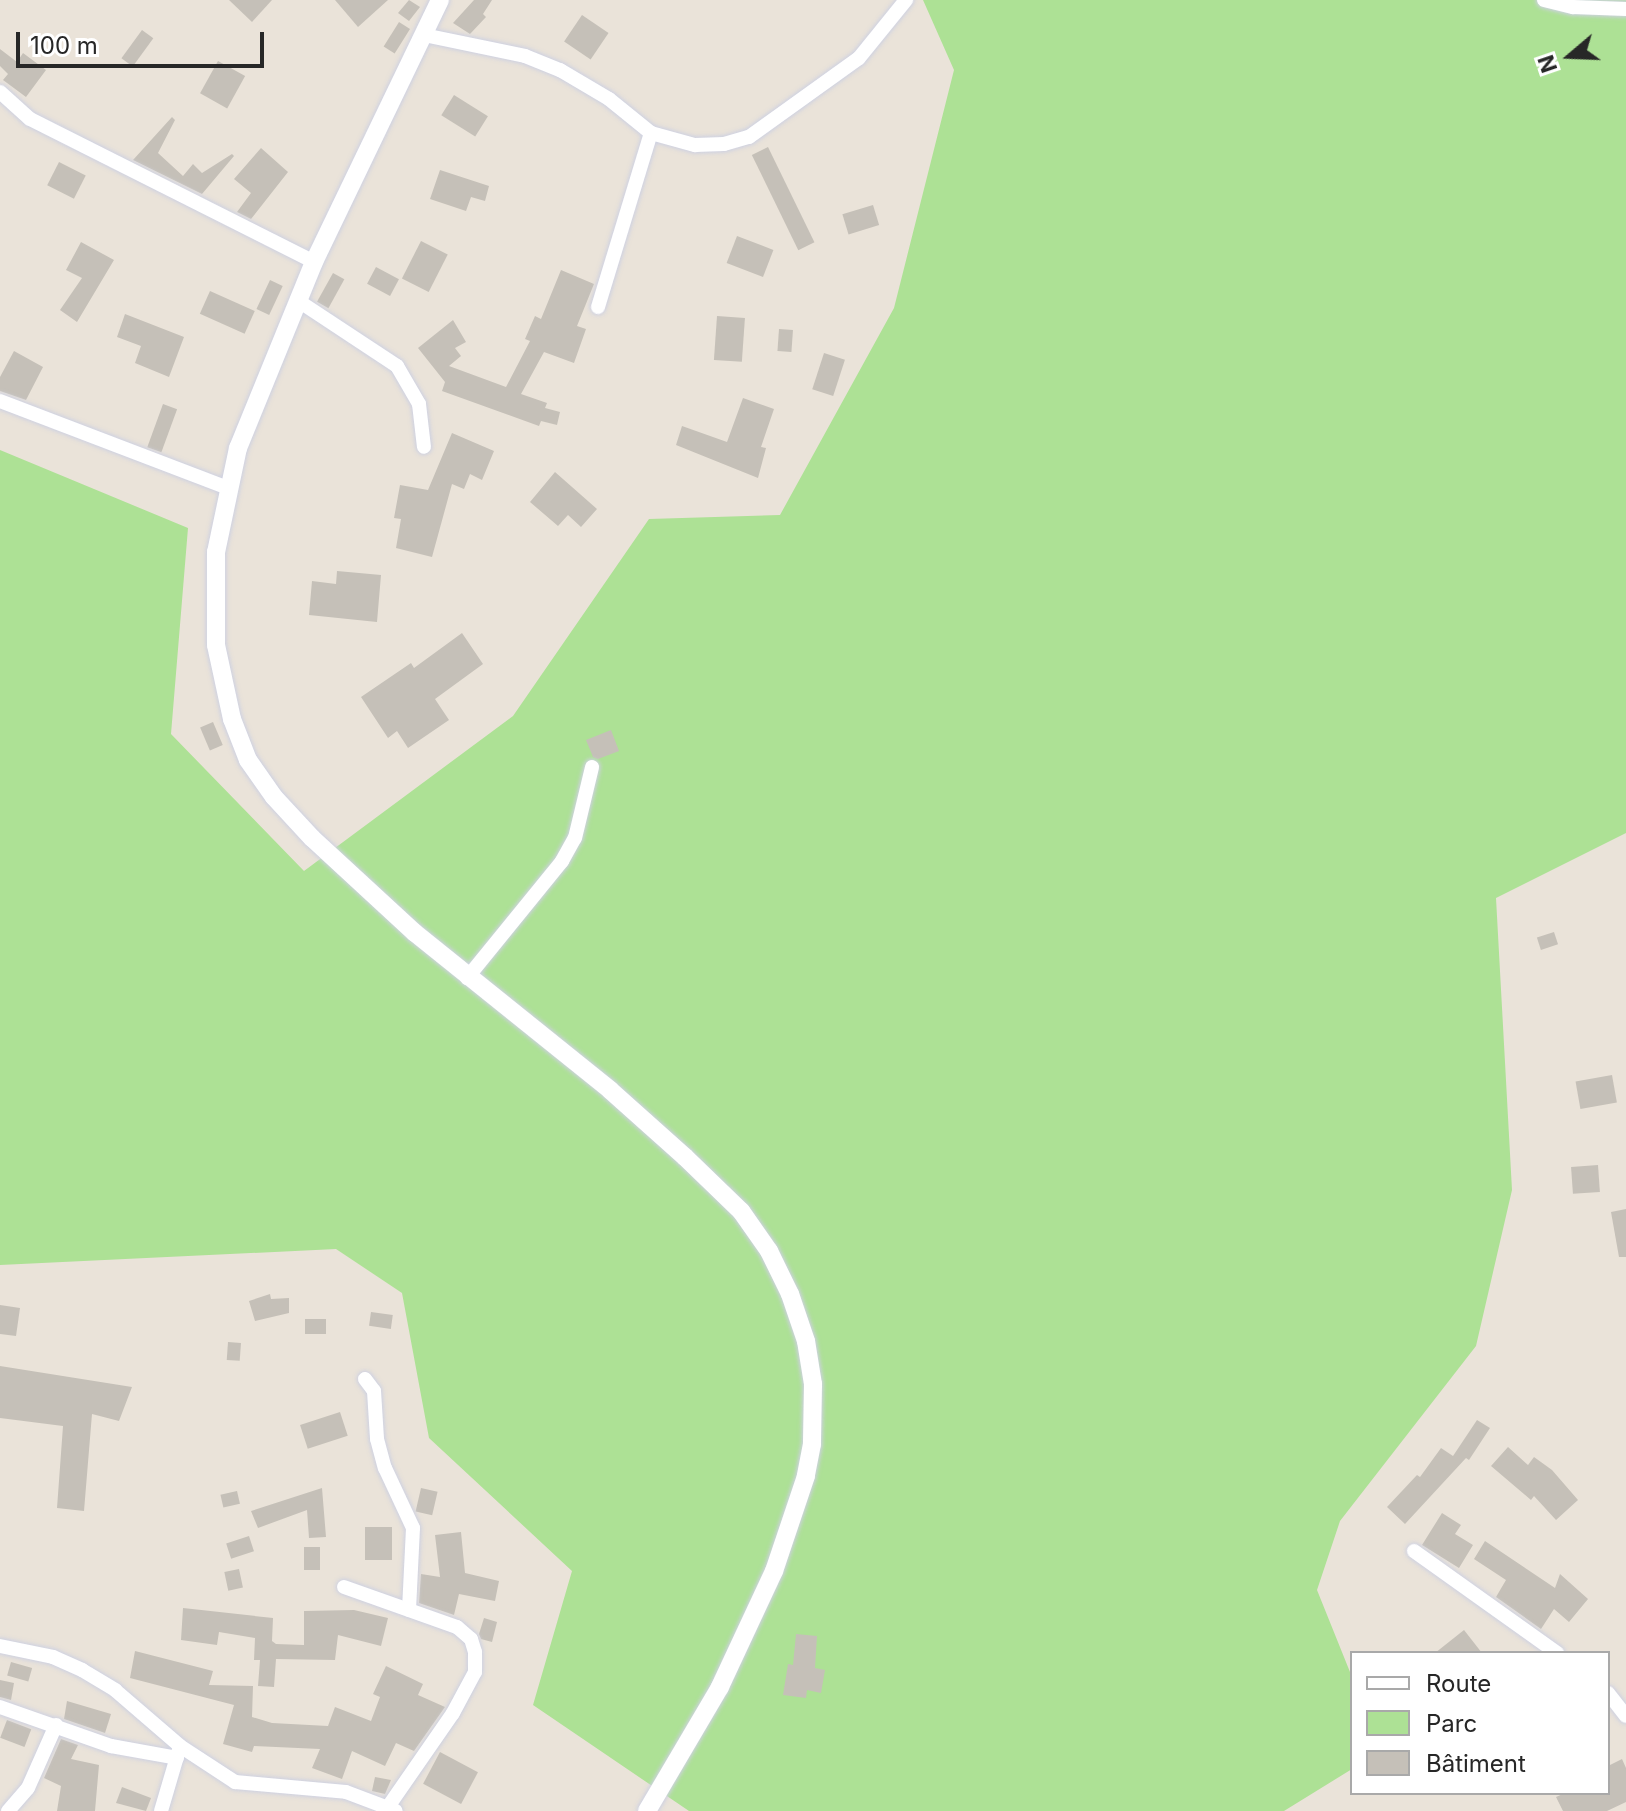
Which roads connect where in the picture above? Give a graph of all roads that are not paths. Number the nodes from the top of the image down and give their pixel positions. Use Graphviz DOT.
graph roads {
  1 [pos="440,0"];
  2 [pos="906,0"];
  3 [pos="1544,0"];
  4 [pos="1626,9"];
  5 [pos="424,35"];
  6 [pos="0,92"];
  7 [pos="651,133"];
  8 [pos="314,262"];
  9 [pos="297,300"];
  10 [pos="598,307"];
  11 [pos="0,401"];
  12 [pos="424,447"];
  13 [pos="228,488"];
  14 [pos="592,767"];
  15 [pos="467,978"];
  16 [pos="365,1379"];
  17 [pos="1414,1551"];
  18 [pos="344,1587"];
  19 [pos="409,1610"];
  20 [pos="0,1646"];
  21 [pos="1554,1651"];
  22 [pos="1610,1696"];
  23 [pos="0,1707"];
  24 [pos="1626,1716"];
  25 [pos="56,1725"];
  26 [pos="179,1752"];
  27 [pos="392,1809"];
  28 [pos="8,1811"];
  29 [pos="161,1811"];
  30 [pos="647,1811"];
  1 -- 5 [label="street"];
  2 -- 7 [label="street"];
  3 -- 4 [label="street"];
  5 -- 7 [label="street"];
  5 -- 8 [label="street"];
  6 -- 8 [label="street"];
  7 -- 10 [label="street"];
  8 -- 9 [label="street"];
  9 -- 12 [label="street"];
  9 -- 13 [label="street"];
  11 -- 13 [label="street"];
  13 -- 15 [label="street"];
  14 -- 15 [label="street"];
  15 -- 30 [label="street"];
  16 -- 19 [label="street"];
  17 -- 21 [label="street"];
  18 -- 19 [label="street"];
  19 -- 27 [label="street"];
  20 -- 26 [label="street"];
  22 -- 24 [label="street"];
  23 -- 25 [label="street"];
  25 -- 26 [label="street"];
  25 -- 28 [label="street"];
  26 -- 27 [label="street"];
  26 -- 29 [label="street"];
}
